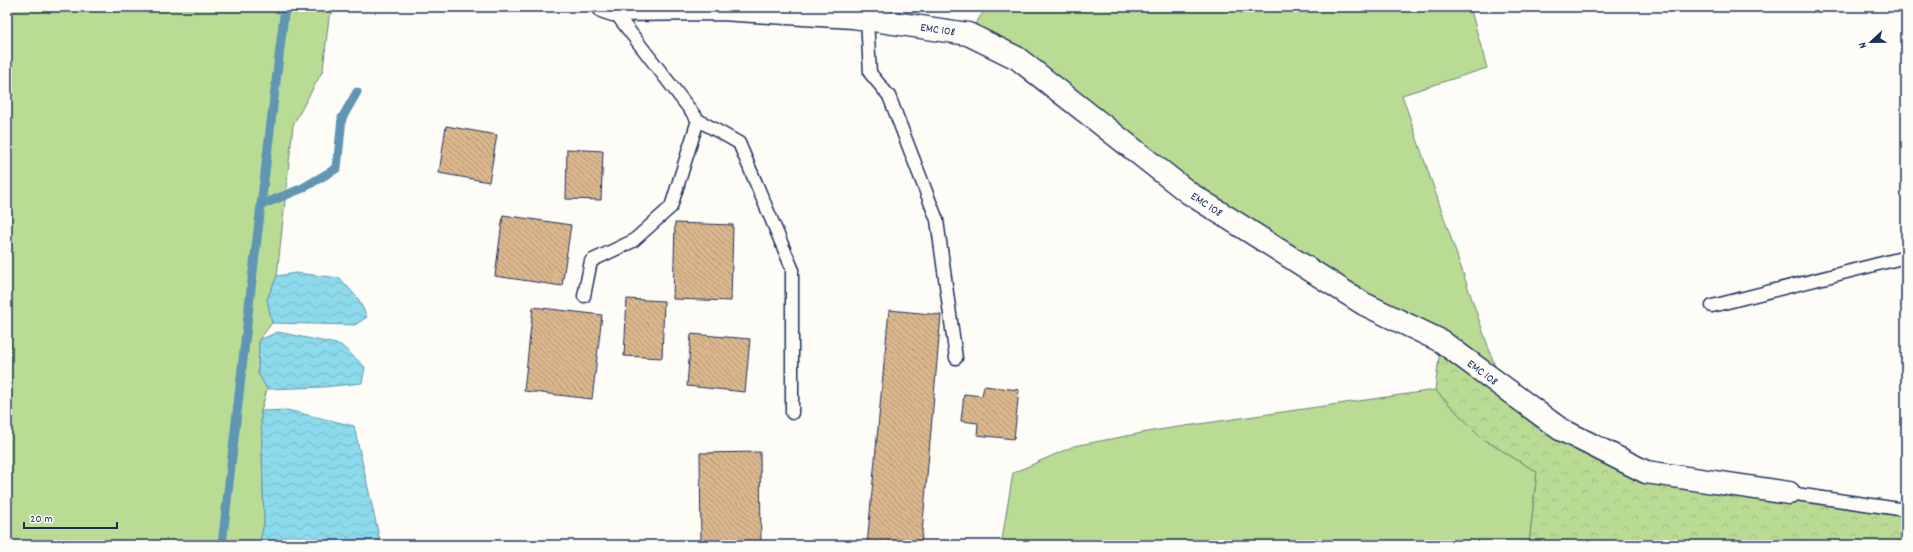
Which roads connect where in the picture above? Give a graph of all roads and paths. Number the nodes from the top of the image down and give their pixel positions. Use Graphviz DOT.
graph roads {
  1 [pos="609,8"];
  2 [pos="867,20"];
  3 [pos="698,120"];
  4 [pos="1906,257"];
  5 [pos="584,296"];
  6 [pos="1712,306"];
  7 [pos="956,358"];
  8 [pos="792,413"];
  9 [pos="1788,493"];
  10 [pos="1906,510"];
  1 -- 2 [label="street, EMC 108"];
  1 -- 3 [label="lane"];
  2 -- 7 [label="lane"];
  2 -- 9 [label="street, EMC 108"];
  3 -- 5 [label="lane"];
  3 -- 8 [label="lane"];
  4 -- 6 [label="lane"];
  9 -- 10 [label="lane"];
}
